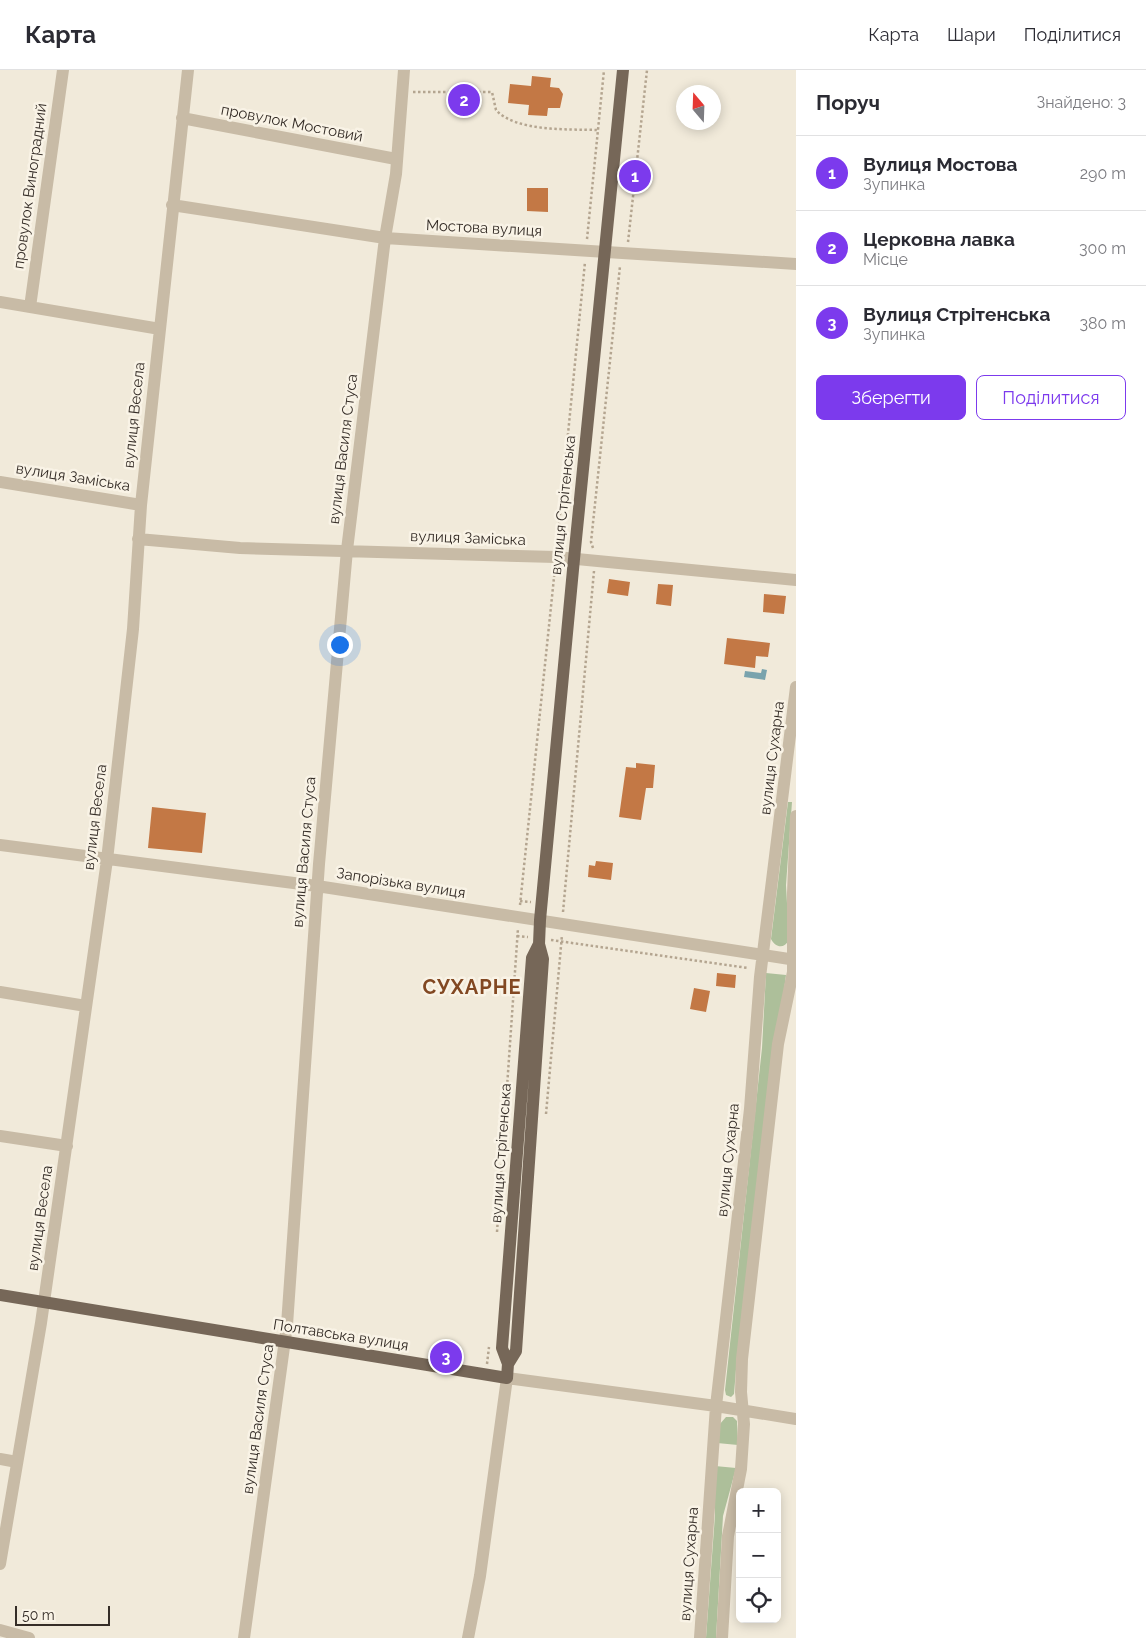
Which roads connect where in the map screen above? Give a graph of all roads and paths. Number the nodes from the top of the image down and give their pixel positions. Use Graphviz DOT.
graph roads {
  1 [pos="63,70"];
  2 [pos="188,70"];
  3 [pos="404,70"];
  4 [pos="604,70"];
  5 [pos="623,70"];
  6 [pos="647,70"];
  7 [pos="402,91"];
  8 [pos="182,118"];
  9 [pos="597,130"];
  10 [pos="396,159"];
  11 [pos="172,205"];
  12 [pos="385,238"];
  13 [pos="586,251"];
  14 [pos="604,252"];
  15 [pos="626,253"];
  16 [pos="796,264"];
  17 [pos="0,302"];
  18 [pos="30,307"];
  19 [pos="160,329"];
  20 [pos="0,482"];
  21 [pos="141,505"];
  22 [pos="138,539"];
  23 [pos="347,550"];
  24 [pos="556,557"];
  25 [pos="574,559"];
  26 [pos="594,561"];
  27 [pos="796,580"];
  28 [pos="796,687"];
  29 [pos="790,788"];
  30 [pos="796,816"];
  31 [pos="0,845"];
  32 [pos="107,860"];
  33 [pos="317,886"];
  34 [pos="518,918"];
  35 [pos="540,920"];
  36 [pos="563,924"];
  37 [pos="561,942"];
  38 [pos="764,955"];
  39 [pos="795,960"];
  40 [pos="761,970"];
  41 [pos="0,992"];
  42 [pos="86,1006"];
  43 [pos="0,1136"];
  44 [pos="67,1146"];
  45 [pos="497,1233"];
  46 [pos="0,1295"];
  47 [pos="44,1302"];
  48 [pos="489,1342"];
  49 [pos="285,1343"];
  50 [pos="486,1375"];
  51 [pos="507,1378"];
  52 [pos="716,1406"];
  53 [pos="744,1410"];
  54 [pos="796,1419"];
  55 [pos="0,1459"];
  56 [pos="17,1462"];
  57 [pos="0,1564"];
  58 [pos="0,1630"];
  59 [pos="30,1638"];
  60 [pos="244,1638"];
  61 [pos="468,1638"];
  62 [pos="700,1638"];
  63 [pos="722,1638"];
  1 -- 18 [label="street, провулок Виноградний"];
  2 -- 8 [label="street, вулиця Весела"];
  3 -- 7 [label="street, вулиця Василя Стуса"];
  4 -- 9 [label="path"];
  5 -- 14 [label="main road, вулиця Стрітенська"];
  6 -- 15 [label="path"];
  7 -- 9 [label="path"];
  7 -- 10 [label="street, вулиця Василя Стуса"];
  8 -- 10 [label="street, провулок Мостовий"];
  8 -- 11 [label="street, вулиця Весела"];
  9 -- 13 [label="path"];
  10 -- 12 [label="street, вулиця Василя Стуса"];
  11 -- 12 [label="street, Мостова вулиця"];
  11 -- 19 [label="street, вулиця Весела"];
  12 -- 13 [label="street, Мостова вулиця"];
  12 -- 23 [label="street, вулиця Василя Стуса"];
  13 -- 14 [label="street, Мостова вулиця"];
  13 -- 24 [label="path"];
  14 -- 15 [label="street, Мостова вулиця"];
  14 -- 25 [label="main road, вулиця Стрітенська"];
  15 -- 16 [label="street, Мостова вулиця"];
  15 -- 26 [label="path"];
  17 -- 18 [label="street"];
  18 -- 19 [label="street"];
  19 -- 21 [label="street, вулиця Весела"];
  20 -- 21 [label="street, вулиця Заміська"];
  21 -- 22 [label="street, вулиця Весела"];
  22 -- 23 [label="street, вулиця Заміська"];
  22 -- 32 [label="street, вулиця Весела"];
  23 -- 24 [label="street, вулиця Заміська"];
  23 -- 33 [label="street, вулиця Василя Стуса"];
  24 -- 25 [label="street, вулиця Заміська"];
  24 -- 34 [label="path"];
  25 -- 26 [label="street, вулиця Заміська"];
  25 -- 35 [label="main road, вулиця Стрітенська"];
  26 -- 27 [label="street, вулиця Заміська"];
  26 -- 36 [label="path"];
  28 -- 29 [label="street, вулиця Сухарна"];
  29 -- 38 [label="street, вулиця Сухарна"];
  30 -- 39 [label="street, вулиця Сухарна"];
  31 -- 32 [label="street, Запорізька вулиця"];
  32 -- 33 [label="street, Запорізька вулиця"];
  32 -- 42 [label="street, вулиця Весела"];
  33 -- 34 [label="street, Запорізька вулиця"];
  33 -- 49 [label="street, вулиця Василя Стуса"];
  34 -- 35 [label="street, Запорізька вулиця"];
  34 -- 45 [label="path"];
  35 -- 36 [label="street, Запорізька вулиця"];
  35 -- 51 [label="main road, вулиця Стрітенська"];
  36 -- 38 [label="street, Запорізька вулиця"];
  37 -- 40 [label="path"];
  38 -- 39 [label="street, Запорізька вулиця"];
  38 -- 40 [label="street, вулиця Сухарна"];
  39 -- 53 [label="street, вулиця Сухарна"];
  40 -- 52 [label="street, вулиця Сухарна"];
  41 -- 42 [label="street"];
  42 -- 44 [label="street, вулиця Весела"];
  43 -- 44 [label="street"];
  44 -- 47 [label="street, вулиця Весела"];
  46 -- 47 [label="main road, Полтавська вулиця"];
  47 -- 49 [label="main road, Полтавська вулиця"];
  47 -- 56 [label="street, вулиця Весела"];
  48 -- 50 [label="path"];
  49 -- 50 [label="main road, Полтавська вулиця"];
  49 -- 60 [label="street, вулиця Василя Стуса"];
  50 -- 51 [label="main road, Полтавська вулиця"];
  51 -- 52 [label="street, Полтавська вулиця"];
  51 -- 61 [label="street, вулиця Стрітенська"];
  52 -- 53 [label="street, Полтавська вулиця"];
  52 -- 62 [label="street, вулиця Сухарна"];
  53 -- 54 [label="street, Полтавська вулиця"];
  53 -- 63 [label="street, вулиця Сухарна"];
  55 -- 56 [label="street"];
  56 -- 57 [label="street, вулиця Весела"];
  58 -- 59 [label="street"];
}
